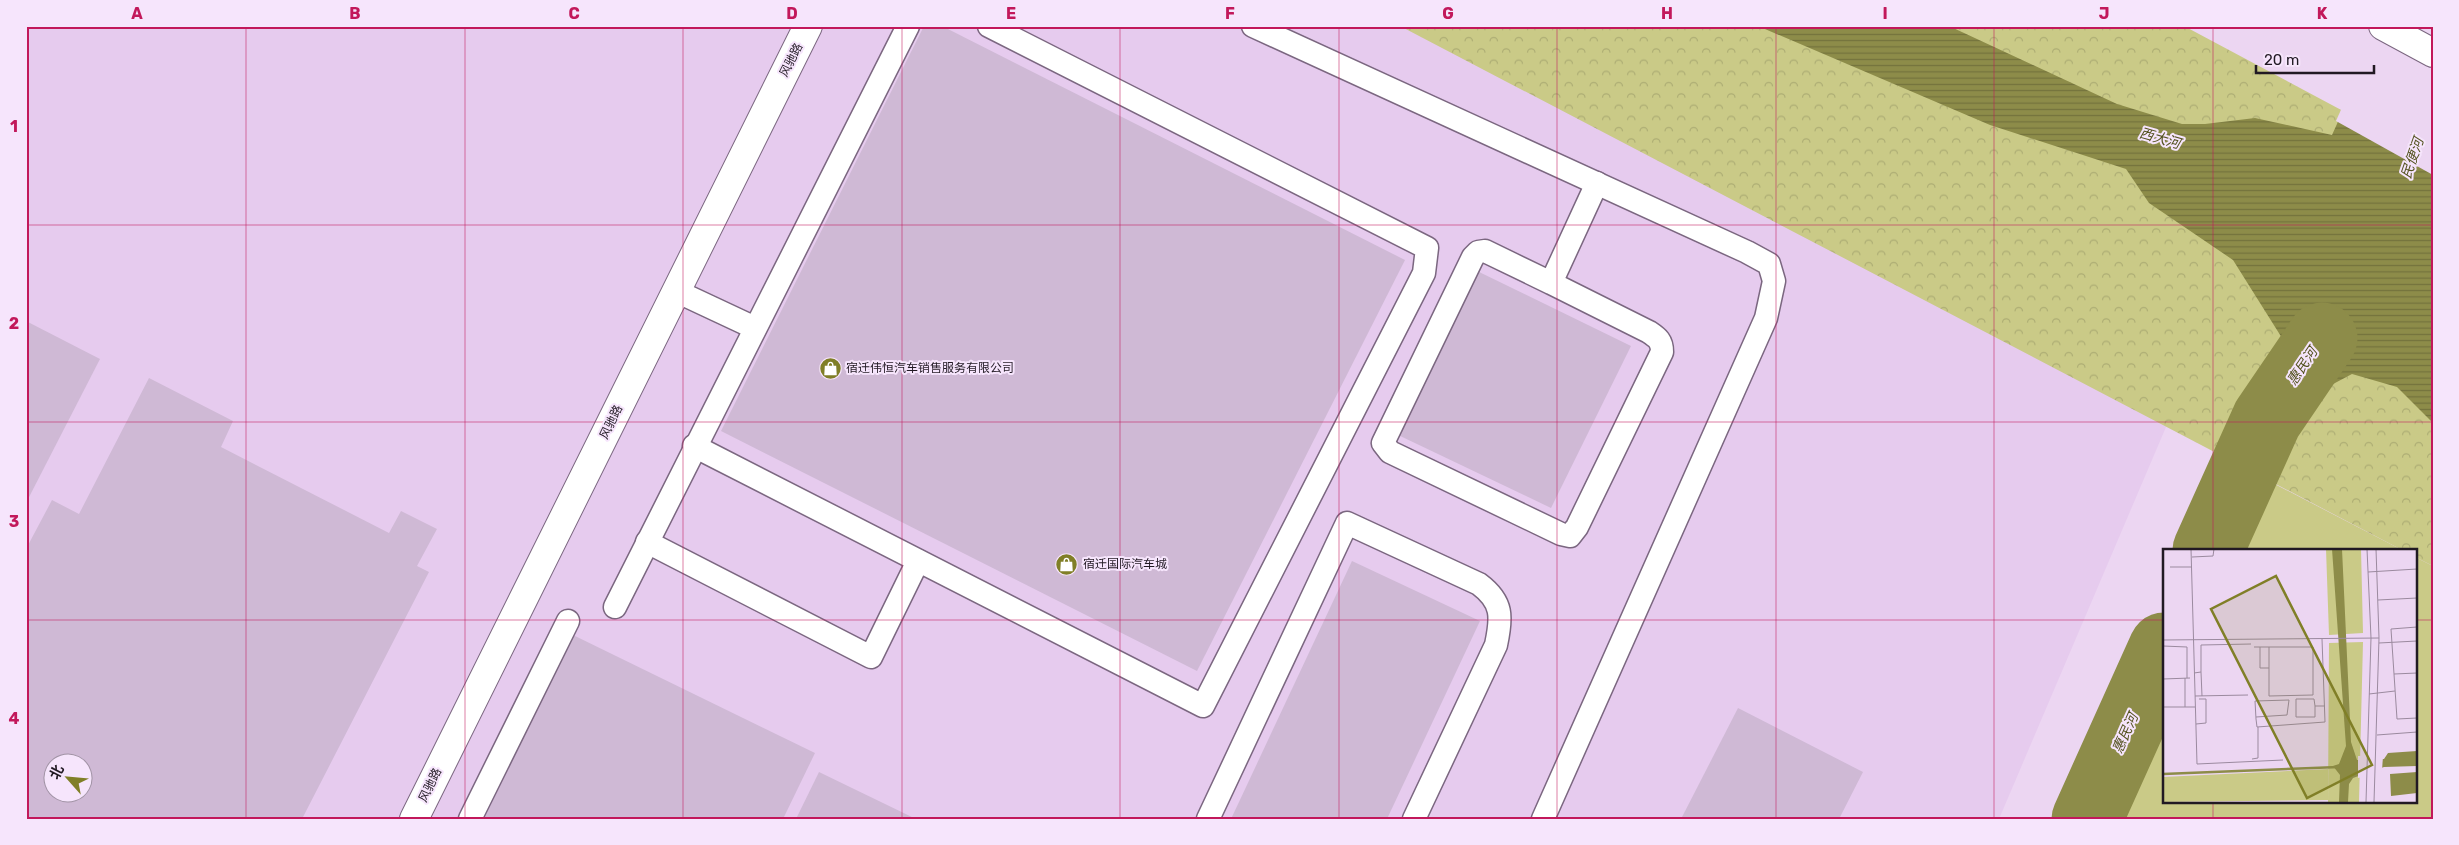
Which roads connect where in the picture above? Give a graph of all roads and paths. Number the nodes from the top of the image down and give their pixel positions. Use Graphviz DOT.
graph roads {
  1 [pos="808,26"];
  2 [pos="908,26"];
  3 [pos="989,26"];
  4 [pos="1253,26"];
  5 [pos="2383,26"];
  6 [pos="2433,53"];
  7 [pos="1597,183"];
  8 [pos="1551,283"];
  9 [pos="676,291"];
  10 [pos="755,328"];
  11 [pos="694,446"];
  12 [pos="647,542"];
  13 [pos="918,561"];
  14 [pos="615,607"];
  15 [pos="568,621"];
  16 [pos="414,819"];
  17 [pos="470,819"];
  18 [pos="1208,819"];
  19 [pos="1414,819"];
  20 [pos="1543,819"];
  1 -- 9 [label="street, 风驰路"];
  2 -- 10 [label="lane"];
  3 -- 13 [label="lane"];
  4 -- 7 [label="lane"];
  5 -- 6 [label="street"];
  7 -- 8 [label="lane"];
  7 -- 20 [label="lane"];
  8 -- 8 [label="lane"];
  9 -- 10 [label="lane"];
  9 -- 16 [label="street, 风驰路"];
  10 -- 11 [label="lane"];
  11 -- 12 [label="lane"];
  11 -- 13 [label="lane"];
  12 -- 13 [label="lane"];
  12 -- 14 [label="lane"];
  15 -- 17 [label="lane"];
  18 -- 19 [label="lane"];
}
